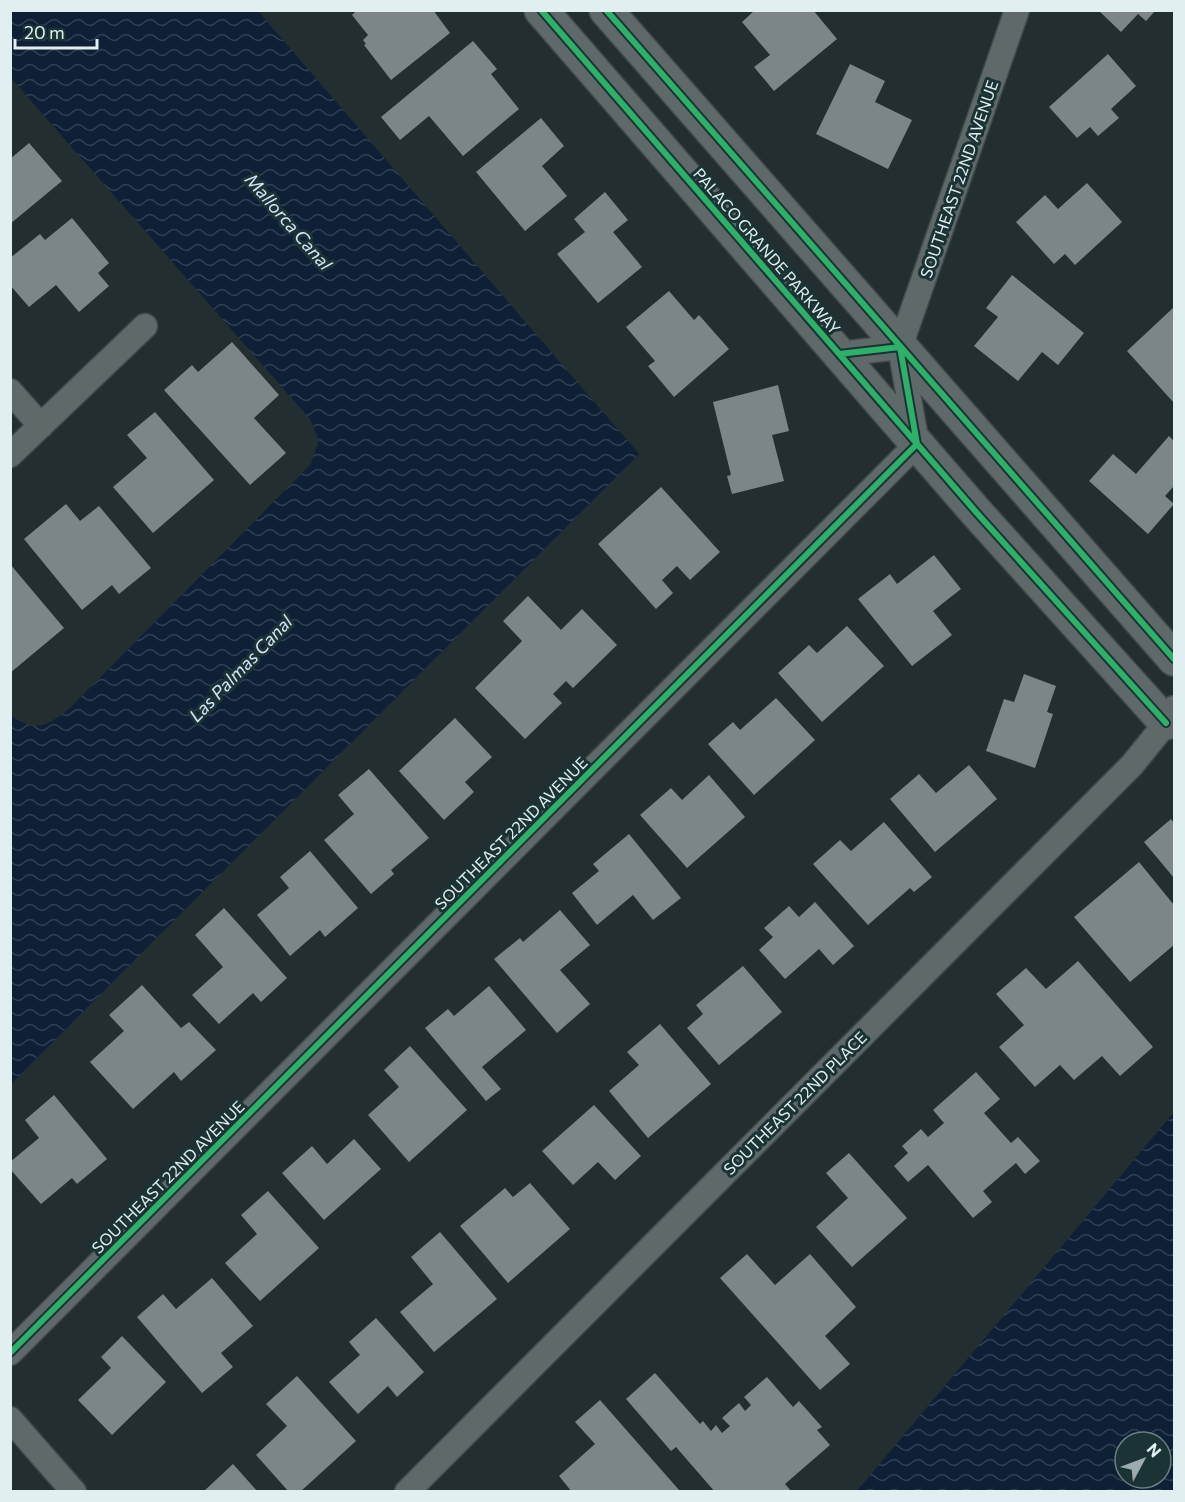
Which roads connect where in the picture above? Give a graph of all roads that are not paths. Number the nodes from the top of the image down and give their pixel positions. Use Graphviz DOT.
graph roads {
  1 [pos="541,10"];
  2 [pos="606,10"];
  3 [pos="1017,10"];
  4 [pos="146,326"];
  5 [pos="900,347"];
  6 [pos="839,354"];
  7 [pos="10,392"];
  8 [pos="40,426"];
  9 [pos="917,444"];
  10 [pos="10,455"];
  11 [pos="1174,659"];
  12 [pos="1170,716"];
  13 [pos="10,1353"];
  14 [pos="10,1419"];
  15 [pos="74,1491"];
  16 [pos="407,1491"];
  1 -- 6 [label="street, PALACO GRANDE PARKWAY"];
  2 -- 5 [label="street"];
  3 -- 5 [label="street, SOUTHEAST 22ND AVENUE"];
  4 -- 8 [label="street"];
  5 -- 6 [label="street"];
  5 -- 9 [label="street, SOUTHEAST 22ND AVENUE"];
  5 -- 11 [label="street"];
  6 -- 9 [label="street, PALACO GRANDE PARKWAY"];
  7 -- 8 [label="street"];
  8 -- 10 [label="street"];
  9 -- 12 [label="street, PALACO GRANDE PARKWAY"];
  9 -- 13 [label="street, SOUTHEAST 22ND AVENUE"];
  12 -- 16 [label="street, SOUTHEAST 22ND PLACE"];
  14 -- 15 [label="street"];
}
